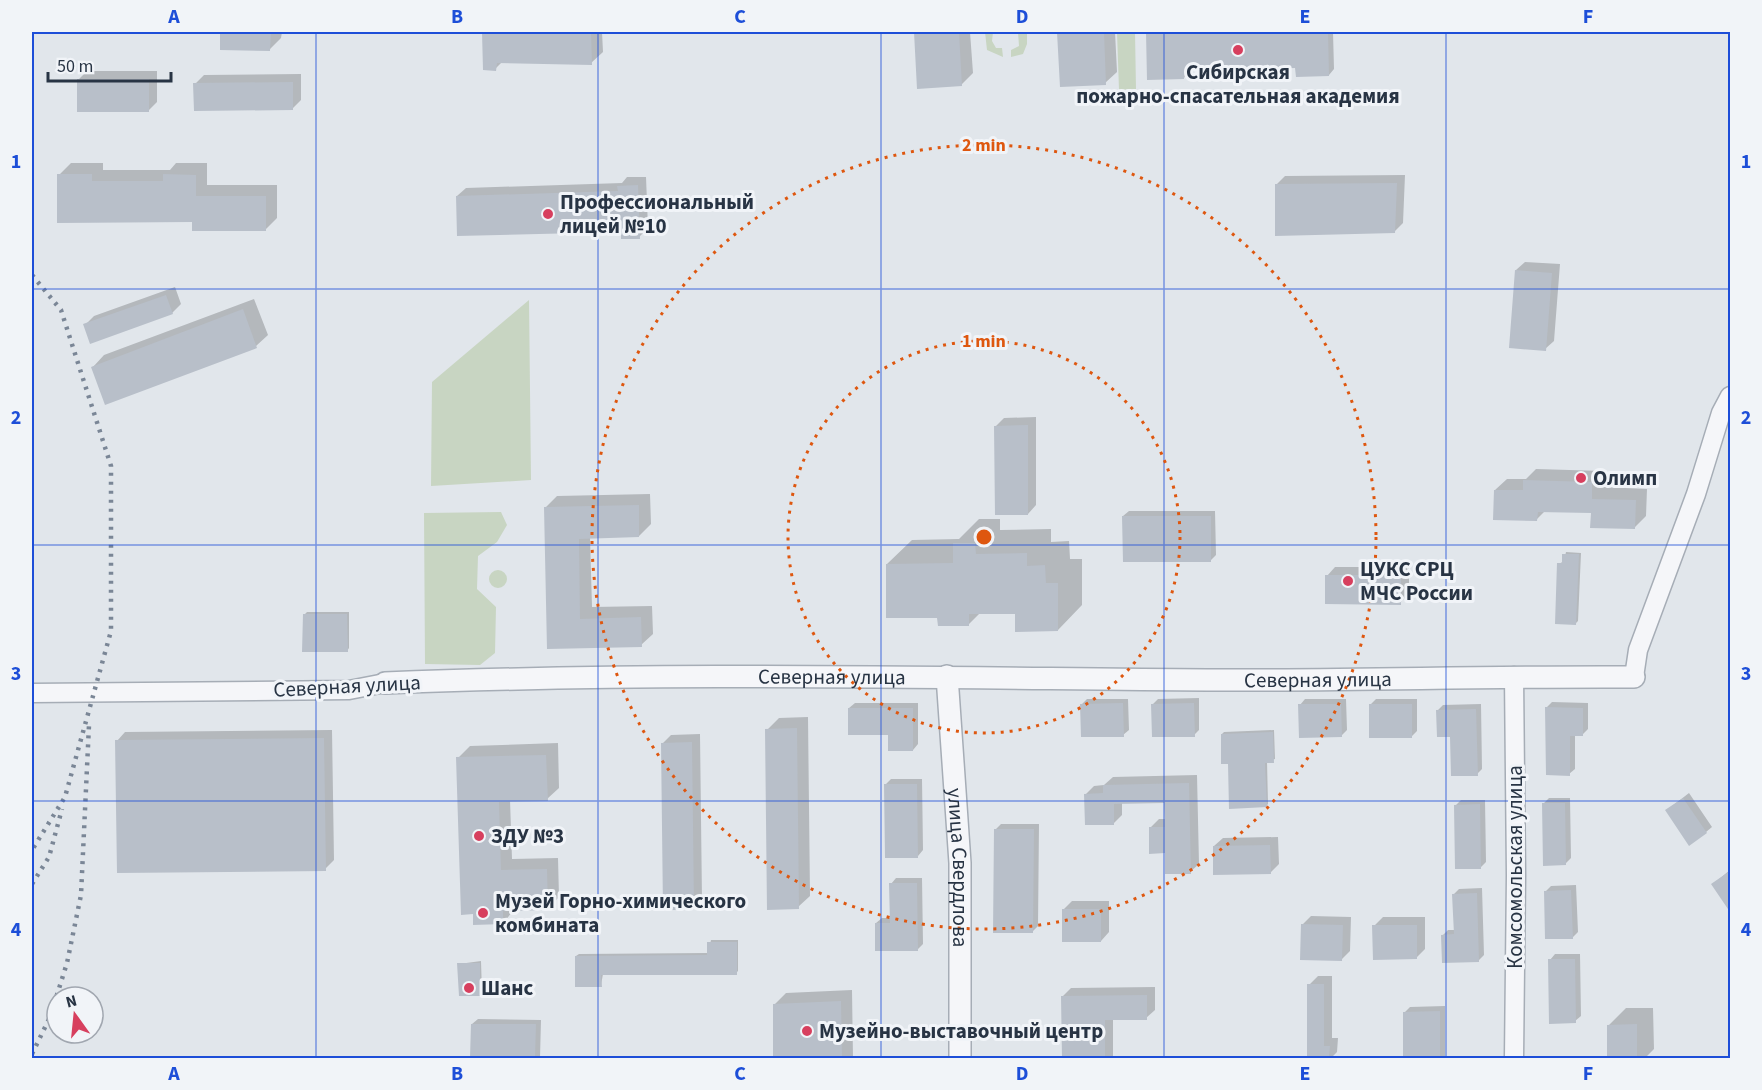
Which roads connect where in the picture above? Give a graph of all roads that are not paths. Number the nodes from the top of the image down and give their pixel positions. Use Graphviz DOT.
graph roads {
  1 [pos="1731,396"];
  2 [pos="947,676"];
  3 [pos="1514,676"];
  4 [pos="1635,678"];
  5 [pos="385,683"];
  6 [pos="32,693"];
  7 [pos="960,1059"];
  8 [pos="1514,1059"];
  1 -- 4 [label="street"];
  2 -- 3 [label="street, Северная улица"];
  2 -- 5 [label="street, Северная улица"];
  2 -- 7 [label="street, улица Свердлова"];
  3 -- 4 [label="street, Северная улица"];
  3 -- 8 [label="street, Комсомольская улица"];
  5 -- 6 [label="street, Северная улица"];
}
